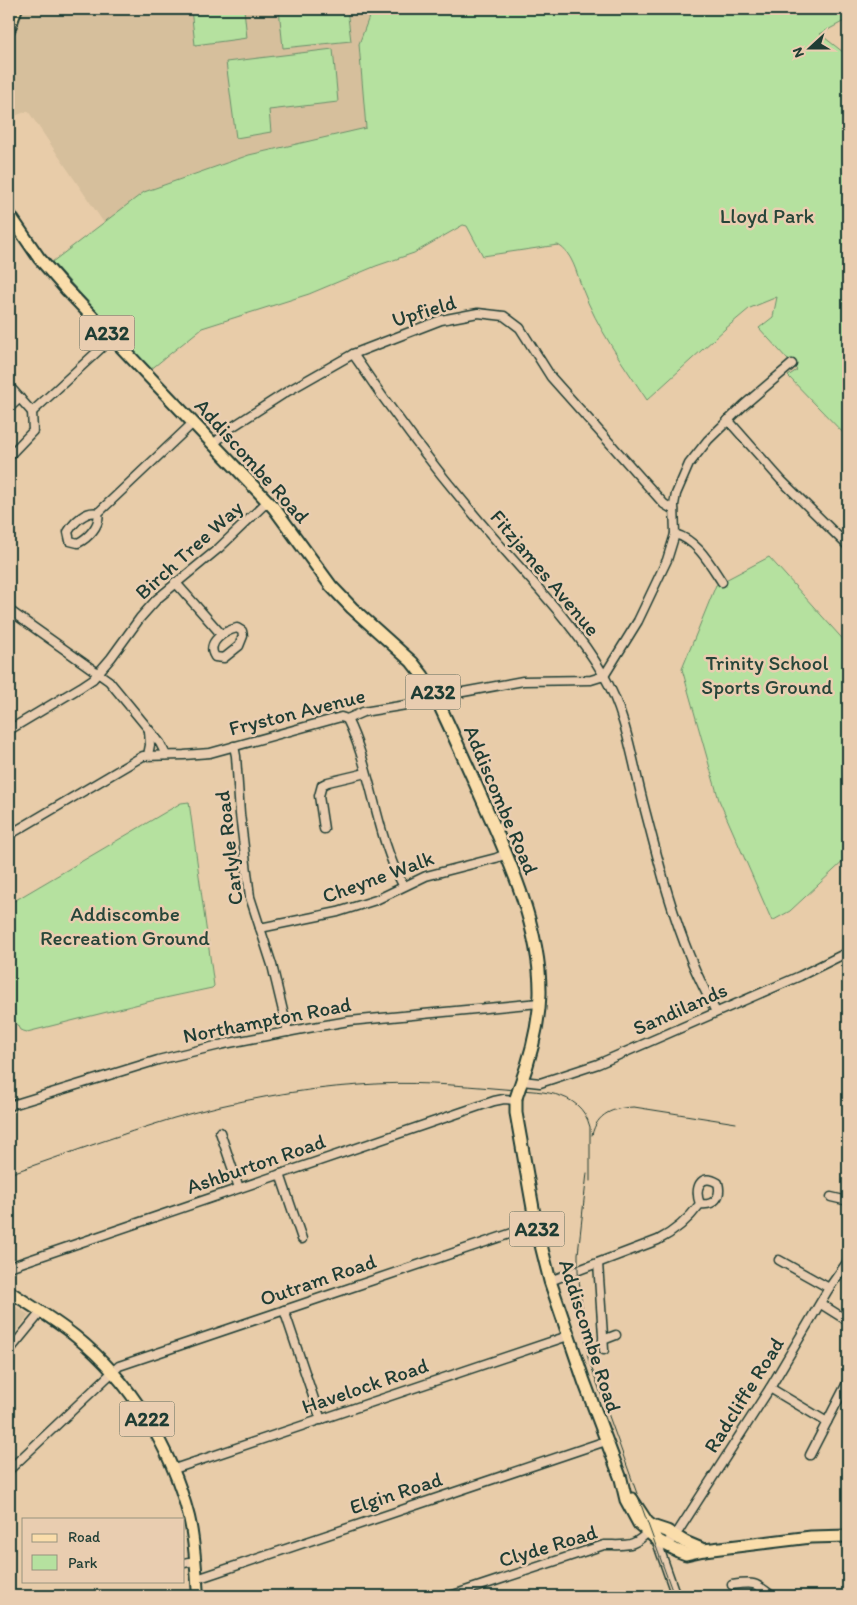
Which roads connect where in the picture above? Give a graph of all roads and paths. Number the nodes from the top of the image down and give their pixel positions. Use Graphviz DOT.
graph roads {
  1 [pos="16,9"];
  2 [pos="9,29"];
  3 [pos="9,214"];
  4 [pos="112,338"];
  5 [pos="352,354"];
  6 [pos="792,364"];
  7 [pos="9,386"];
  8 [pos="20,398"];
  9 [pos="9,408"];
  10 [pos="32,412"];
  11 [pos="728,420"];
  12 [pos="193,423"];
  13 [pos="214,444"];
  14 [pos="9,456"];
  15 [pos="268,501"];
  16 [pos="674,510"];
  17 [pos="98,513"];
  18 [pos="675,534"];
  19 [pos="848,546"];
  20 [pos="175,582"];
  21 [pos="722,582"];
  22 [pos="9,610"];
  23 [pos="220,634"];
  24 [pos="98,673"];
  25 [pos="604,676"];
  26 [pos="436,699"];
  27 [pos="347,719"];
  28 [pos="9,730"];
  29 [pos="149,731"];
  30 [pos="234,746"];
  31 [pos="148,755"];
  32 [pos="166,755"];
  33 [pos="366,773"];
  34 [pos="324,829"];
  35 [pos="9,835"];
  36 [pos="506,854"];
  37 [pos="403,886"];
  38 [pos="260,928"];
  39 [pos="848,952"];
  40 [pos="539,1004"];
  41 [pos="716,1012"];
  42 [pos="288,1032"];
  43 [pos="521,1083"];
  44 [pos="516,1099"];
  45 [pos="9,1106"];
  46 [pos="220,1132"];
  47 [pos="280,1174"];
  48 [pos="239,1188"];
  49 [pos="831,1197"];
  50 [pos="848,1201"];
  51 [pos="700,1204"];
  52 [pos="536,1225"];
  53 [pos="302,1239"];
  54 [pos="779,1260"];
  55 [pos="848,1260"];
  56 [pos="598,1263"];
  57 [pos="9,1267"];
  58 [pos="550,1281"];
  59 [pos="829,1288"];
  60 [pos="9,1291"];
  61 [pos="821,1304"];
  62 [pos="284,1310"];
  63 [pos="41,1312"];
  64 [pos="848,1321"];
  65 [pos="616,1335"];
  66 [pos="568,1336"];
  67 [pos="603,1340"];
  68 [pos="604,1350"];
  69 [pos="9,1351"];
  70 [pos="113,1372"];
  71 [pos="848,1381"];
  72 [pos="770,1388"];
  73 [pos="321,1420"];
  74 [pos="827,1422"];
  75 [pos="606,1441"];
  76 [pos="810,1455"];
  77 [pos="174,1469"];
  78 [pos="9,1470"];
  79 [pos="652,1532"];
  80 [pos="674,1535"];
  81 [pos="847,1536"];
  82 [pos="670,1547"];
  83 [pos="704,1550"];
  84 [pos="195,1561"];
  85 [pos="185,1562"];
  86 [pos="197,1579"];
  87 [pos="732,1585"];
  88 [pos="198,1596"];
  89 [pos="450,1596"];
  90 [pos="676,1596"];
  91 [pos="772,1596"];
  1 -- 2 [label="highway"];
  3 -- 4 [label="highway, Addiscombe Road / A232"];
  4 -- 10 [label="street"];
  4 -- 12 [label="highway, Addiscombe Road / A232"];
  5 -- 13 [label="street, Upfield"];
  5 -- 16 [label="street, Upfield"];
  5 -- 25 [label="street, Fitzjames Avenue"];
  6 -- 11 [label="street"];
  7 -- 8 [label="street"];
  8 -- 9 [label="street"];
  8 -- 10 [label="street"];
  10 -- 14 [label="street"];
  11 -- 16 [label="street"];
  11 -- 19 [label="street"];
  12 -- 13 [label="highway, Addiscombe Road / A232"];
  12 -- 17 [label="street"];
  13 -- 15 [label="highway, Addiscombe Road / A232"];
  15 -- 20 [label="street, Birch Tree Way"];
  15 -- 26 [label="highway, Addiscombe Road / A232"];
  16 -- 18 [label="street"];
  17 -- 17 [label="street"];
  18 -- 21 [label="street"];
  18 -- 25 [label="street"];
  20 -- 23 [label="street"];
  20 -- 24 [label="street, Birch Tree Way"];
  22 -- 24 [label="street"];
  23 -- 23 [label="street"];
  24 -- 28 [label="street, Birch Tree Way"];
  24 -- 29 [label="street"];
  25 -- 26 [label="street, Fryston Avenue"];
  25 -- 41 [label="street, Fitzjames Avenue"];
  26 -- 27 [label="street, Fryston Avenue"];
  26 -- 36 [label="highway, Addiscombe Road / A232"];
  27 -- 30 [label="street, Fryston Avenue"];
  27 -- 33 [label="street"];
  29 -- 31 [label="street"];
  29 -- 32 [label="street"];
  30 -- 32 [label="street, Fryston Avenue"];
  30 -- 38 [label="street, Carlyle Road"];
  31 -- 32 [label="street, Fryston Avenue"];
  31 -- 35 [label="street"];
  33 -- 34 [label="street"];
  33 -- 37 [label="street"];
  36 -- 37 [label="street, Cheyne Walk"];
  36 -- 40 [label="highway, Addiscombe Road / A232"];
  37 -- 38 [label="street, Cheyne Walk"];
  38 -- 42 [label="street, Carlyle Road"];
  39 -- 41 [label="street, Sandilands"];
  40 -- 42 [label="street, Northampton Road"];
  40 -- 43 [label="highway, Addiscombe Road / A232"];
  41 -- 43 [label="street, Sandilands"];
  42 -- 45 [label="street, Northampton Road"];
  43 -- 44 [label="highway, Addiscombe Road / A232, bridge"];
  44 -- 47 [label="street, Ashburton Road"];
  44 -- 52 [label="highway, Addiscombe Road / A232"];
  46 -- 48 [label="street"];
  47 -- 48 [label="street, Ashburton Road"];
  47 -- 53 [label="street"];
  48 -- 57 [label="street, Ashburton Road"];
  49 -- 50 [label="street"];
  51 -- 56 [label="street"];
  52 -- 58 [label="highway, Addiscombe Road / A232"];
  52 -- 62 [label="street, Outram Road"];
  54 -- 59 [label="street"];
  55 -- 59 [label="street, Radcliffe Road"];
  56 -- 58 [label="street"];
  56 -- 67 [label="street"];
  58 -- 66 [label="highway, Addiscombe Road / A232"];
  59 -- 61 [label="street, Radcliffe Road"];
  60 -- 63 [label="main road, A222"];
  61 -- 64 [label="street"];
  61 -- 72 [label="street, Radcliffe Road"];
  62 -- 70 [label="street, Outram Road"];
  62 -- 73 [label="street"];
  63 -- 69 [label="street"];
  63 -- 70 [label="main road, A222"];
  65 -- 67 [label="street"];
  66 -- 73 [label="street, Havelock Road"];
  66 -- 75 [label="highway, Addiscombe Road / A232"];
  67 -- 68 [label="street"];
  70 -- 77 [label="main road, A222"];
  70 -- 78 [label="street, Outram Road"];
  71 -- 74 [label="street"];
  72 -- 74 [label="street"];
  72 -- 80 [label="street, Radcliffe Road"];
  73 -- 77 [label="street, Havelock Road"];
  74 -- 76 [label="street"];
  75 -- 79 [label="highway, Addiscombe Road / A232"];
  75 -- 86 [label="street, Elgin Road"];
  77 -- 84 [label="main road, A222"];
  79 -- 80 [label="highway"];
  79 -- 82 [label="highway, Addiscombe Road / A232"];
  79 -- 89 [label="street, Clyde Road"];
  79 -- 90 [label="street, Addiscombe Road"];
  80 -- 82 [label="street, Radcliffe Road"];
  80 -- 83 [label="highway"];
  81 -- 83 [label="highway, A232"];
  82 -- 83 [label="highway, A232"];
  84 -- 85 [label="street"];
  84 -- 86 [label="main road, A222"];
  86 -- 88 [label="main road, A222"];
  87 -- 91 [label="street"];
}
